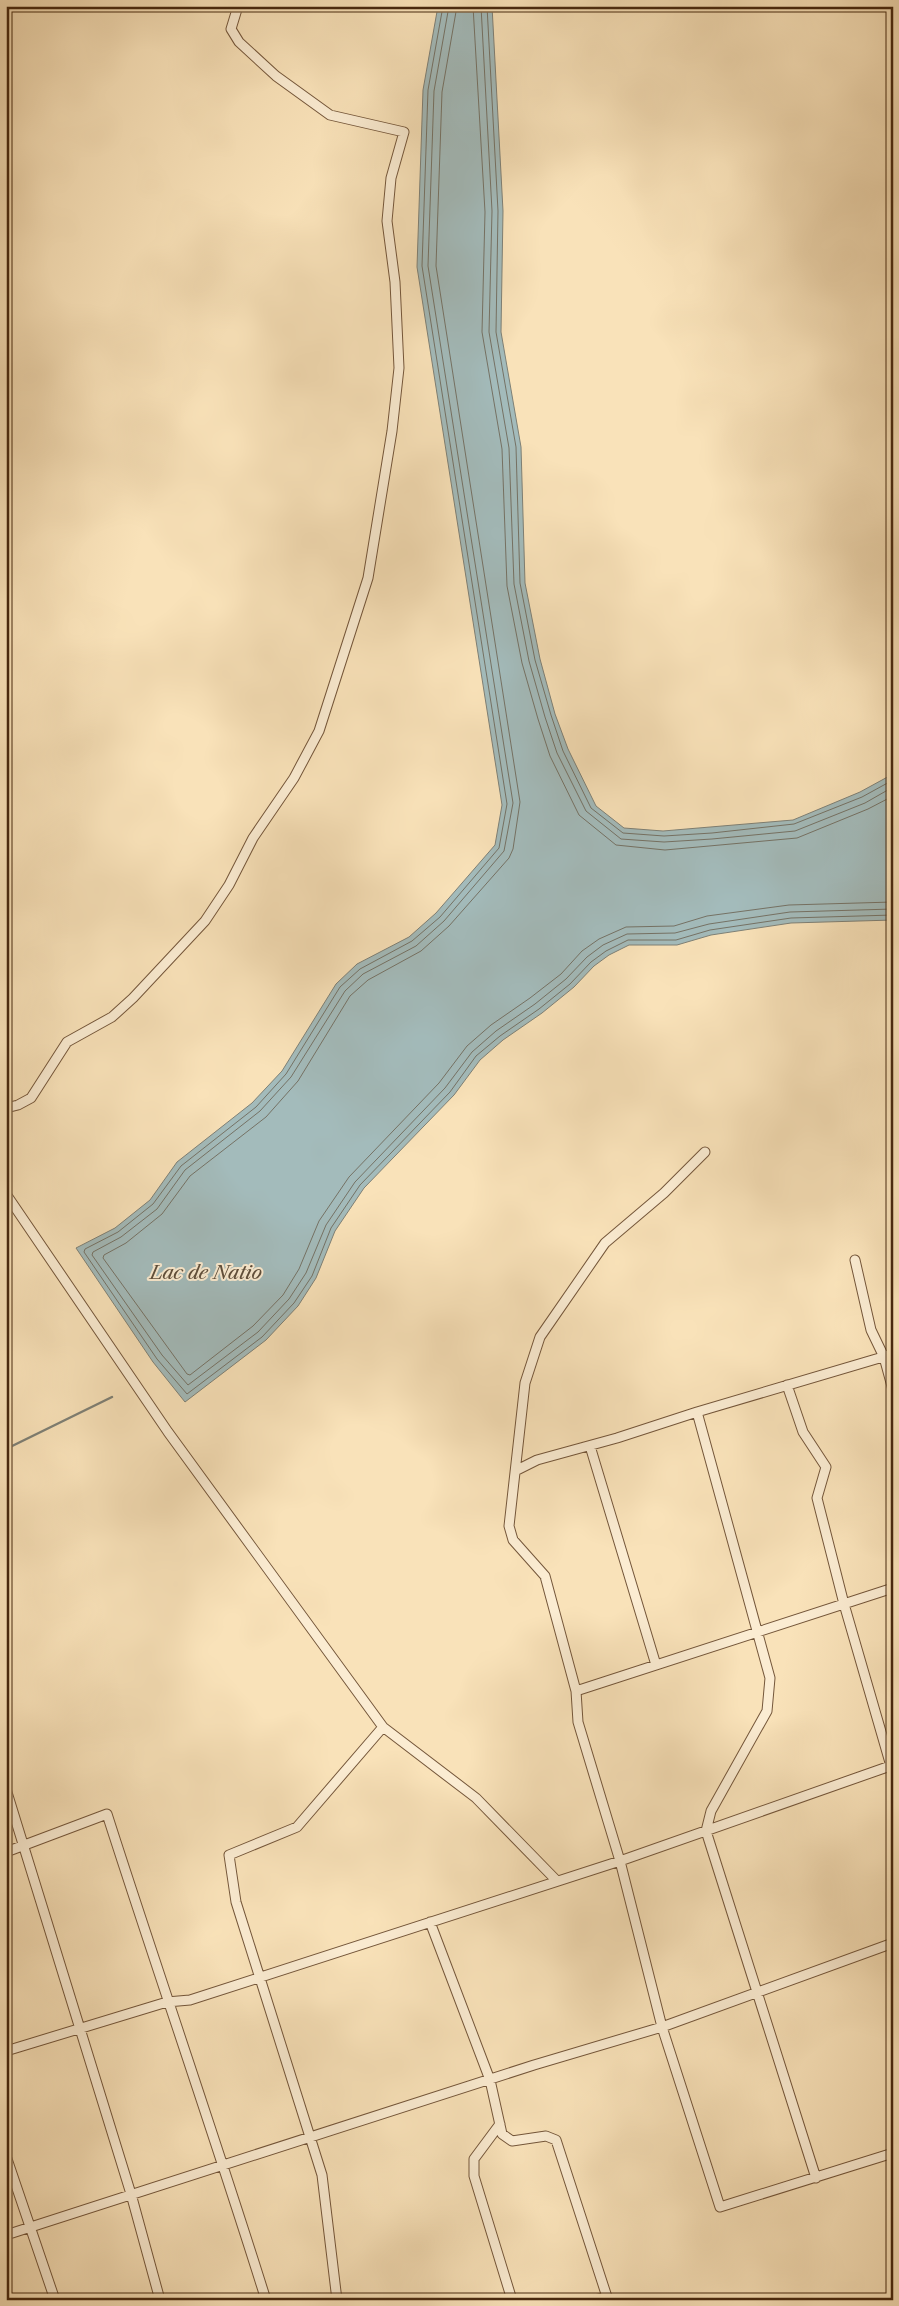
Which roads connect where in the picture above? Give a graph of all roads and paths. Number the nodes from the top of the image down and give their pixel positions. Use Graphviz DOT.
graph roads {
  1 [pos="238,6"];
  2 [pos="6,1108"];
  3 [pos="705,1152"];
  4 [pos="6,1194"];
  5 [pos="855,1260"];
  6 [pos="888,1355"];
  7 [pos="787,1385"];
  8 [pos="893,1390"];
  9 [pos="697,1412"];
  10 [pos="590,1446"];
  11 [pos="517,1470"];
  12 [pos="893,1588"];
  13 [pos="844,1604"];
  14 [pos="759,1632"];
  15 [pos="656,1665"];
  16 [pos="576,1691"];
  17 [pos="383,1727"];
  18 [pos="892,1768"];
  19 [pos="6,1789"];
  20 [pos="706,1831"];
  21 [pos="23,1847"];
  22 [pos="6,1852"];
  23 [pos="620,1861"];
  24 [pos="557,1881"];
  25 [pos="430,1922"];
  26 [pos="893,1943"];
  27 [pos="260,1977"];
  28 [pos="758,1994"];
  29 [pos="167,2002"];
  30 [pos="662,2027"];
  31 [pos="78,2028"];
  32 [pos="6,2051"];
  33 [pos="490,2080"];
  34 [pos="500,2124"];
  35 [pos="310,2138"];
  36 [pos="893,2153"];
  37 [pos="6,2156"];
  38 [pos="224,2166"];
  39 [pos="816,2178"];
  40 [pos="130,2194"];
  41 [pos="30,2227"];
  42 [pos="6,2235"];
  43 [pos="608,2298"];
  44 [pos="55,2300"];
  45 [pos="160,2300"];
  46 [pos="266,2300"];
  47 [pos="338,2300"];
  48 [pos="512,2300"];
  49 [pos="594,2300"];
  1 -- 2 [label="street"];
  3 -- 11 [label="street"];
  4 -- 17 [label="street"];
  5 -- 6 [label="street"];
  6 -- 7 [label="street"];
  6 -- 8 [label="street"];
  7 -- 9 [label="street"];
  7 -- 13 [label="street"];
  9 -- 10 [label="street"];
  9 -- 14 [label="street"];
  10 -- 11 [label="street"];
  10 -- 15 [label="street"];
  11 -- 16 [label="street"];
  12 -- 13 [label="street"];
  13 -- 14 [label="street"];
  13 -- 18 [label="street"];
  14 -- 15 [label="street"];
  14 -- 20 [label="street"];
  15 -- 16 [label="street"];
  16 -- 23 [label="street"];
  17 -- 24 [label="street"];
  17 -- 27 [label="street"];
  18 -- 20 [label="street"];
  19 -- 21 [label="street"];
  20 -- 23 [label="street"];
  20 -- 28 [label="street"];
  21 -- 22 [label="street"];
  21 -- 29 [label="street"];
  21 -- 31 [label="street"];
  23 -- 24 [label="street"];
  23 -- 30 [label="street"];
  24 -- 25 [label="street"];
  25 -- 27 [label="street"];
  25 -- 33 [label="street"];
  26 -- 28 [label="street"];
  27 -- 29 [label="street"];
  27 -- 35 [label="street"];
  28 -- 30 [label="street"];
  28 -- 39 [label="street"];
  29 -- 31 [label="street"];
  29 -- 38 [label="street"];
  30 -- 33 [label="street"];
  30 -- 39 [label="street"];
  31 -- 32 [label="street"];
  31 -- 40 [label="street"];
  33 -- 34 [label="street"];
  33 -- 35 [label="street"];
  34 -- 43 [label="street"];
  34 -- 48 [label="street"];
  35 -- 38 [label="street"];
  35 -- 47 [label="street"];
  36 -- 39 [label="street"];
  37 -- 41 [label="street"];
  38 -- 40 [label="street"];
  38 -- 46 [label="street"];
  40 -- 41 [label="street"];
  40 -- 45 [label="street"];
  41 -- 42 [label="street"];
  41 -- 44 [label="street"];
  43 -- 49 [label="street"];
}
